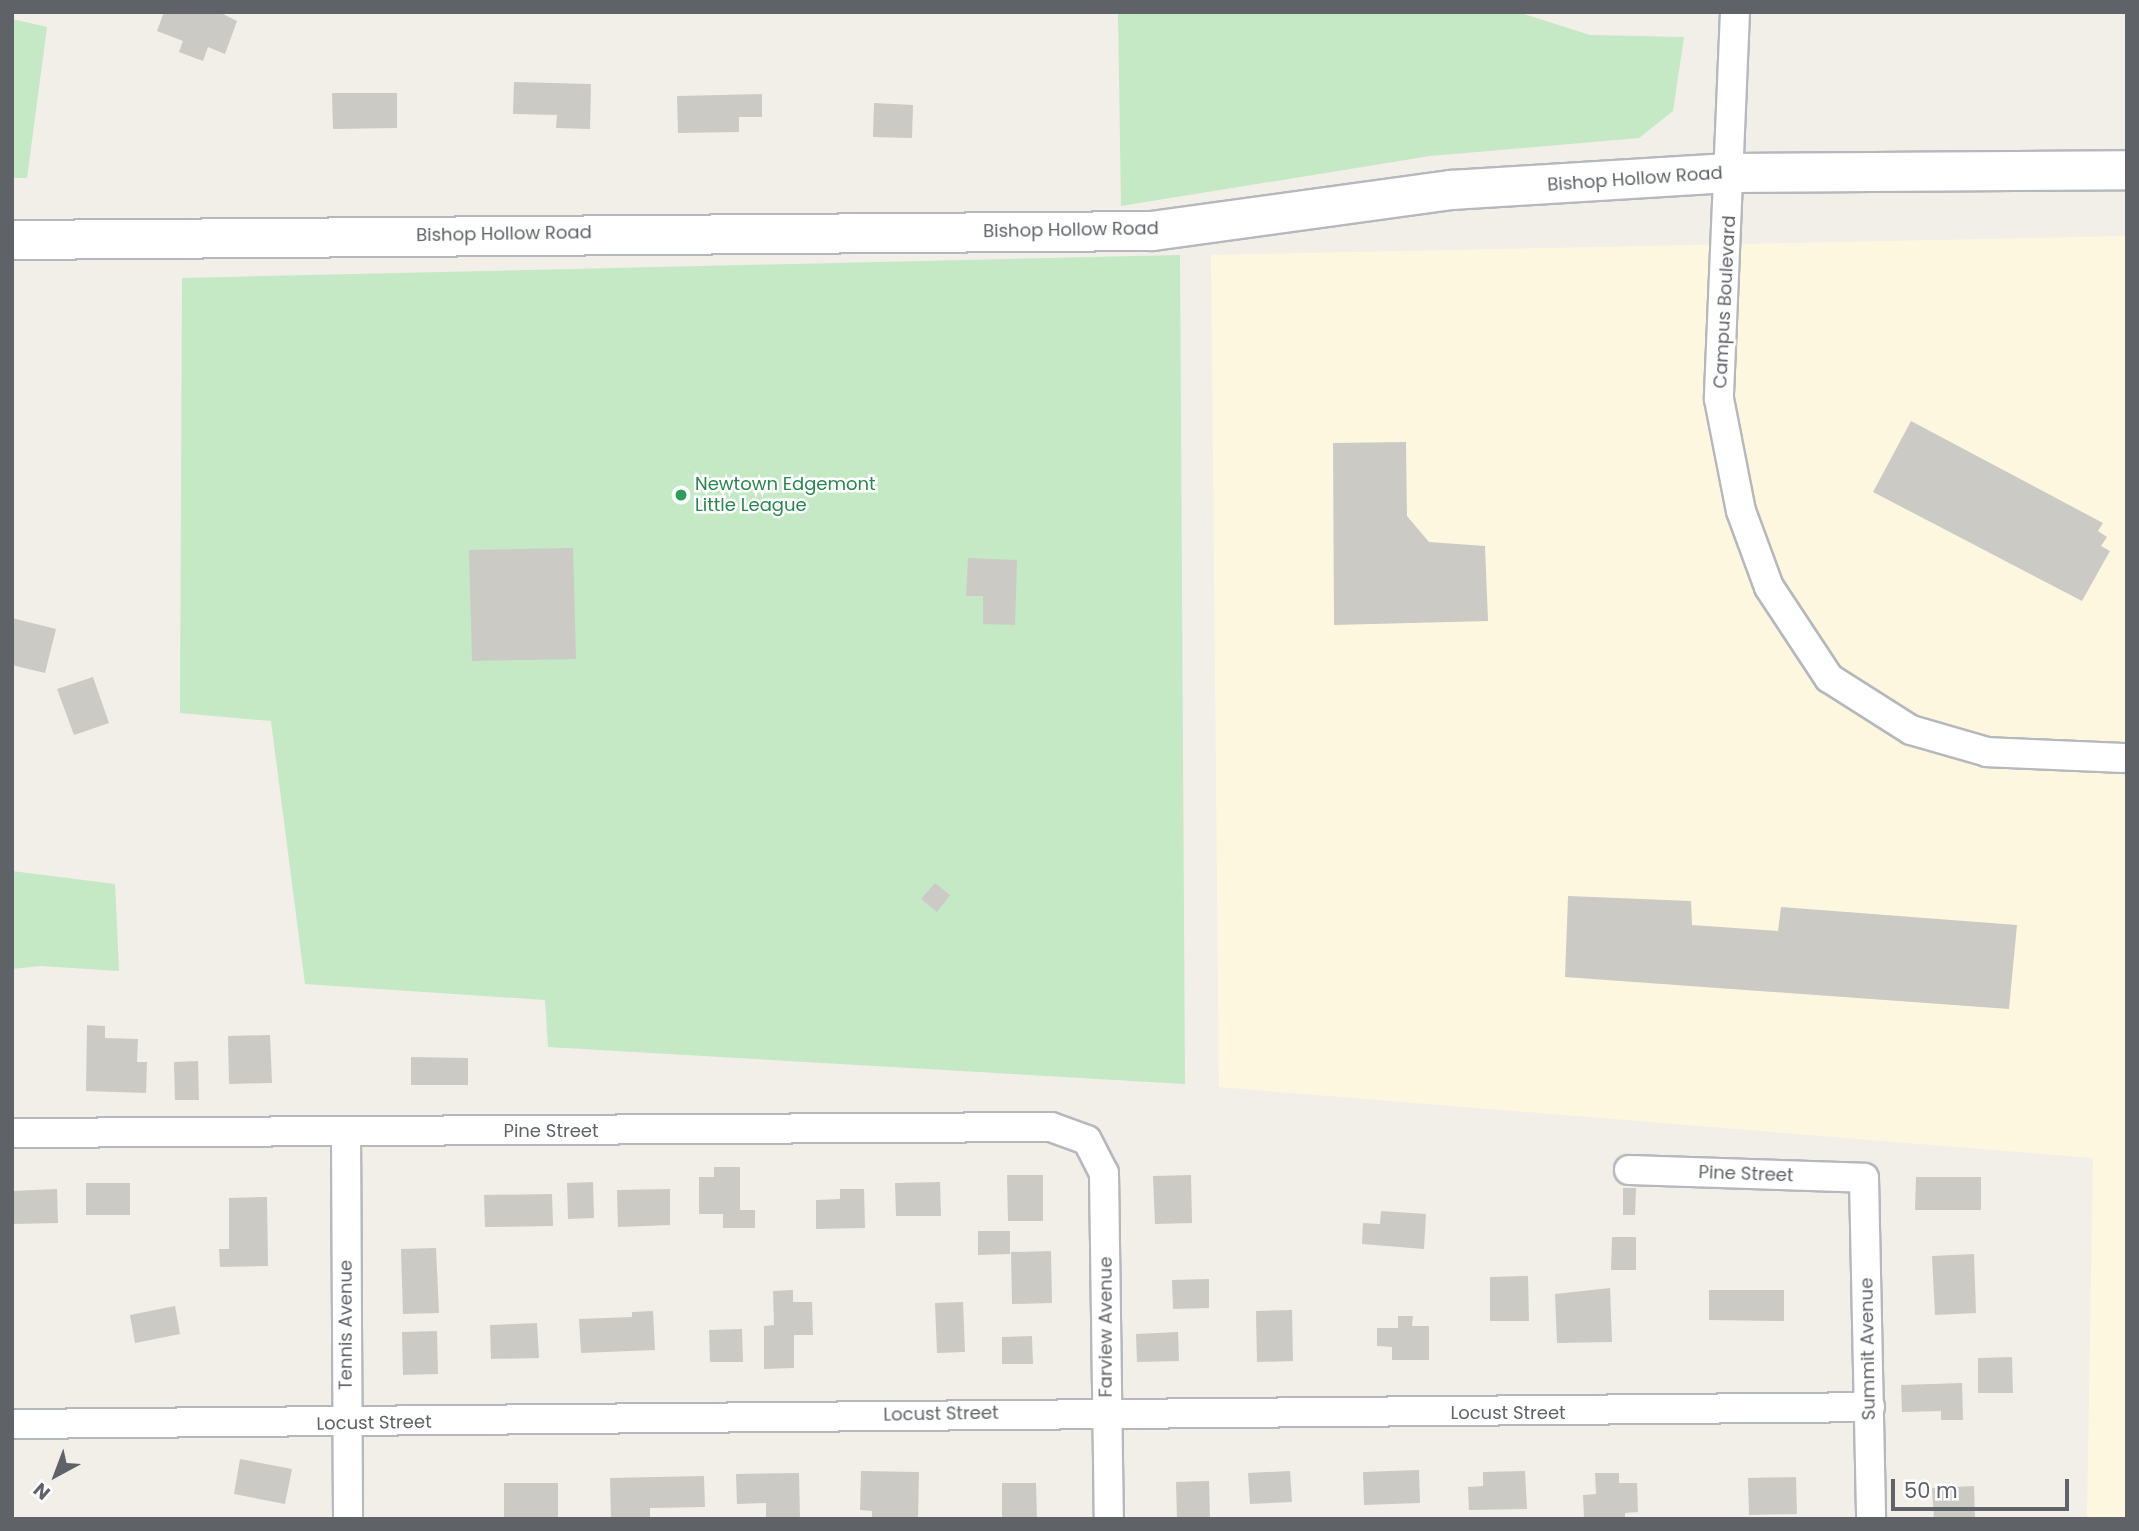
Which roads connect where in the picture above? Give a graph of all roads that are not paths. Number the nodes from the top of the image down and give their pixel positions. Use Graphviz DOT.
graph roads {
  1 [pos="1735,12"];
  2 [pos="2127,170"];
  3 [pos="1732,173"];
  4 [pos="12,240"];
  5 [pos="2127,758"];
  6 [pos="346,1132"];
  7 [pos="12,1133"];
  8 [pos="1087,1140"];
  9 [pos="1629,1170"];
  10 [pos="1864,1178"];
  11 [pos="1870,1407"];
  12 [pos="1106,1412"];
  13 [pos="12,1424"];
  14 [pos="346,1424"];
  15 [pos="348,1519"];
  16 [pos="1110,1519"];
  17 [pos="1871,1519"];
  1 -- 3 [label="street, Campus Boulevard"];
  2 -- 3 [label="street, Bishop Hollow Road"];
  3 -- 4 [label="street, Bishop Hollow Road"];
  3 -- 5 [label="street, Campus Boulevard"];
  6 -- 7 [label="street, Pine Street"];
  6 -- 8 [label="street, Pine Street"];
  6 -- 14 [label="street, Tennis Avenue"];
  8 -- 12 [label="street, Farview Avenue"];
  9 -- 10 [label="street, Pine Street"];
  10 -- 11 [label="street, Summit Avenue"];
  11 -- 12 [label="street, Locust Street"];
  11 -- 17 [label="street, Summit Avenue"];
  12 -- 14 [label="street, Locust Street"];
  12 -- 16 [label="street, Farview Avenue"];
  13 -- 14 [label="street, Locust Street"];
  14 -- 15 [label="street, Tennis Avenue"];
}
